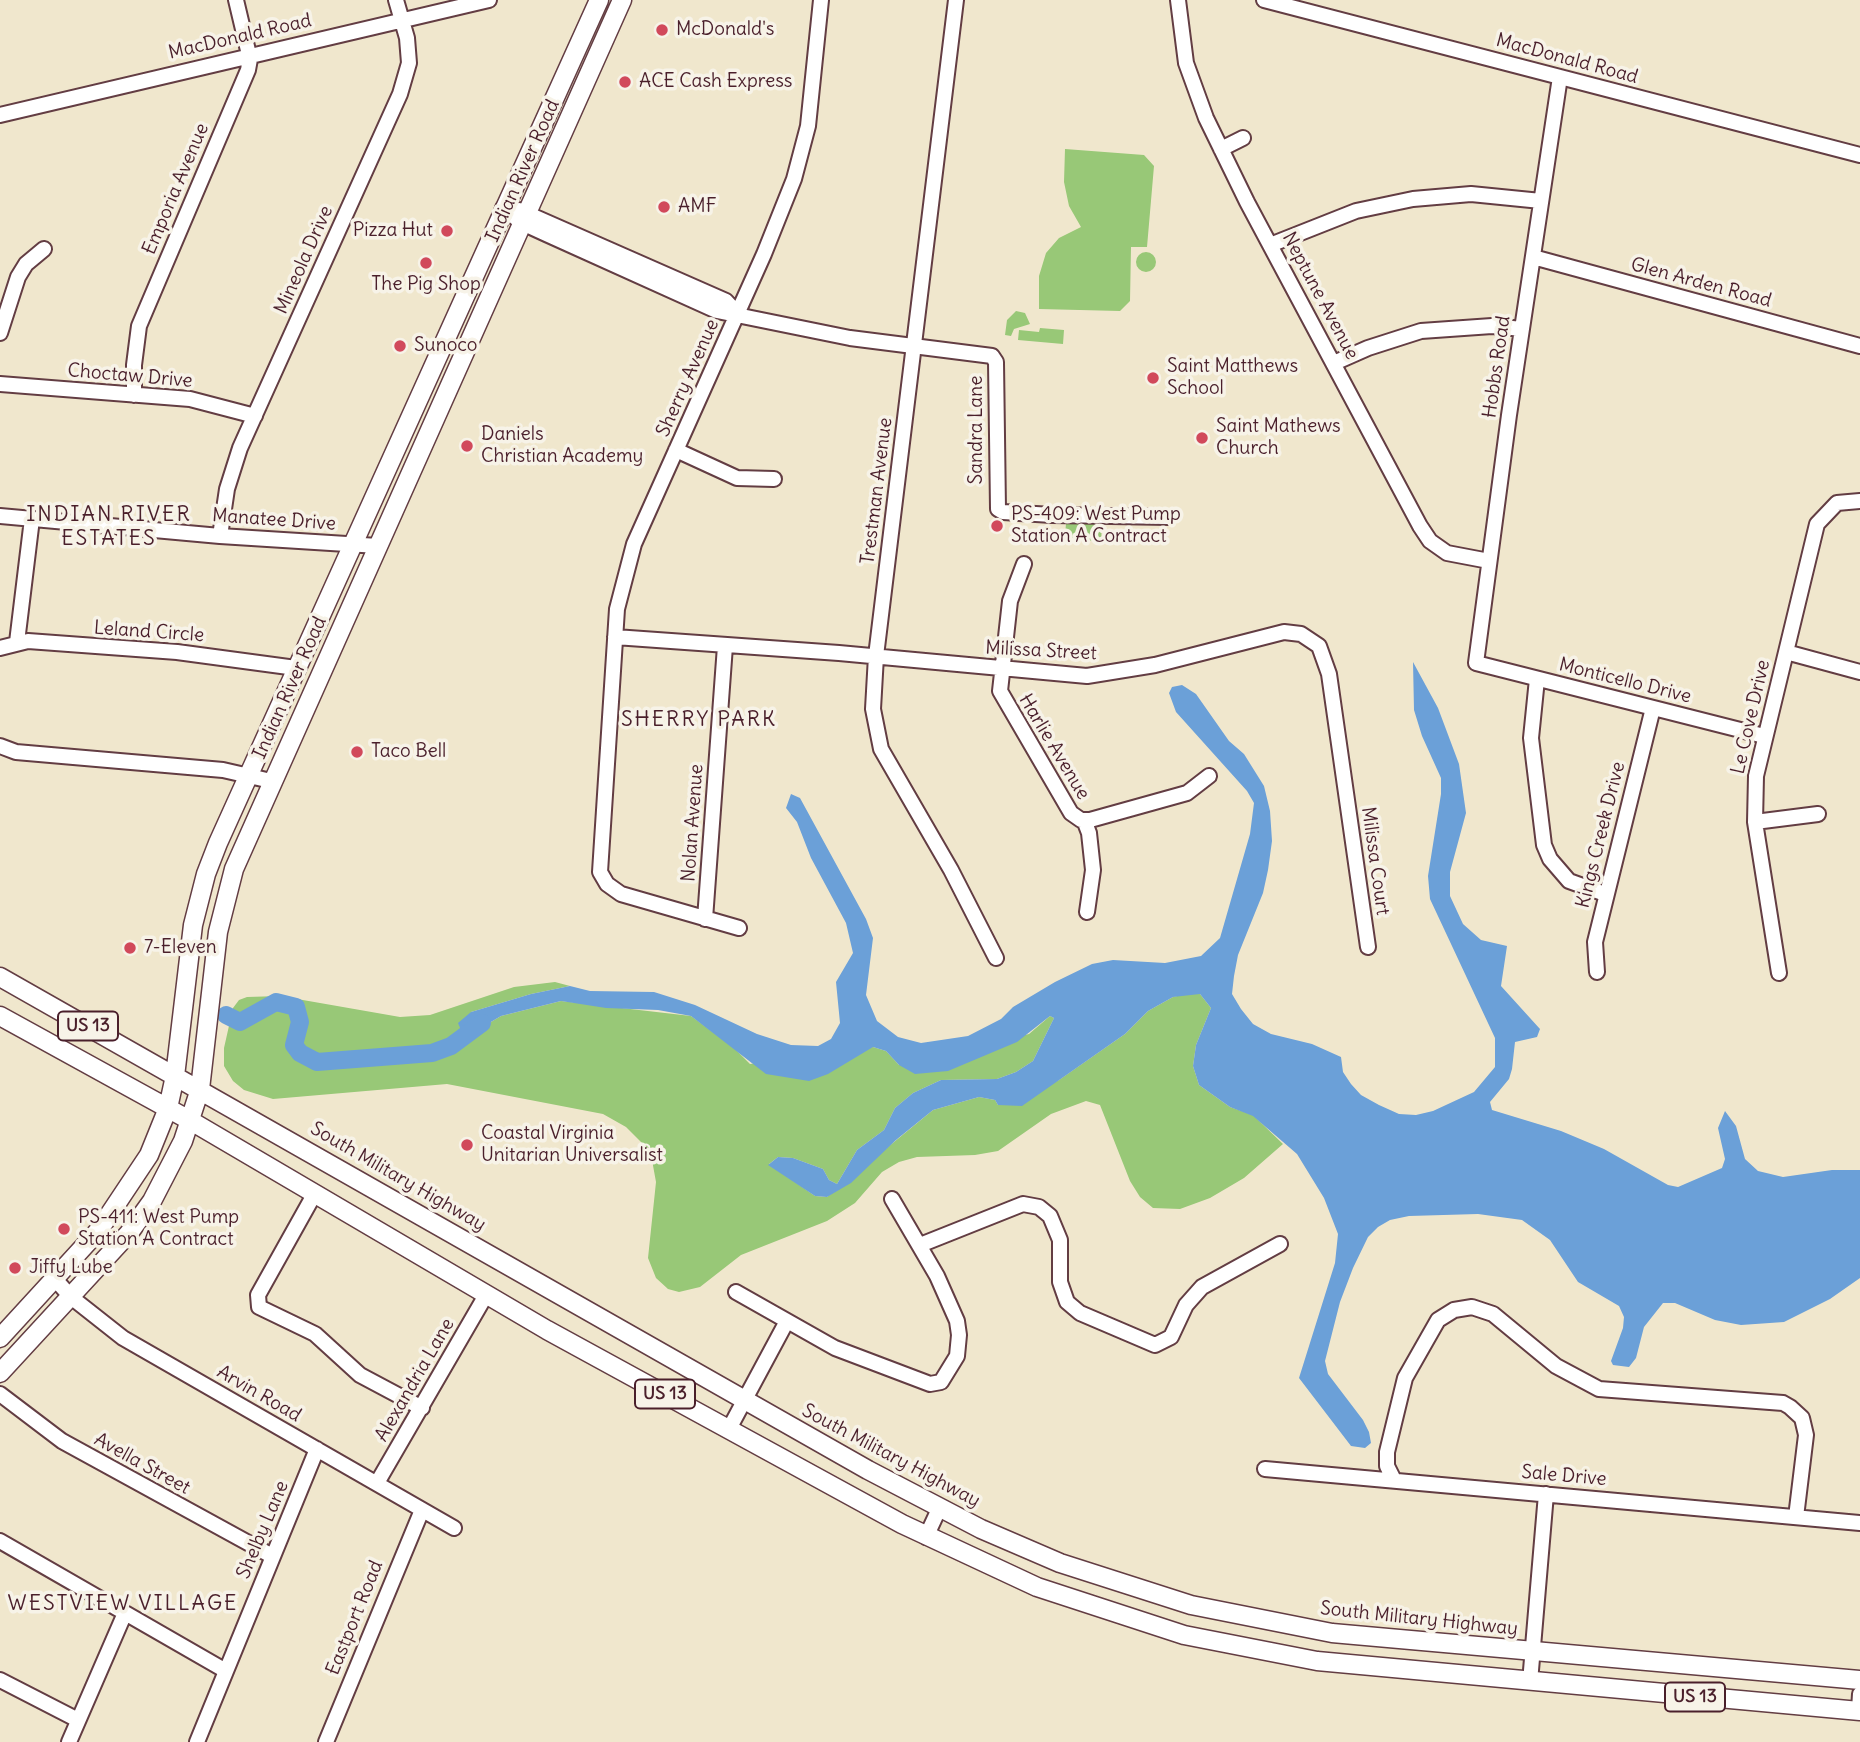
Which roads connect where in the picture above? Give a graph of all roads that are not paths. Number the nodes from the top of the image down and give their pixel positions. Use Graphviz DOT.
graph roads {
  1 [pos="236,0"];
  2 [pos="396,0"];
  3 [pos="489,0"];
  4 [pos="598,0"];
  5 [pos="622,0"];
  6 [pos="821,0"];
  7 [pos="956,0"];
  8 [pos="1178,0"];
  9 [pos="1264,0"];
  10 [pos="401,19"];
  11 [pos="249,54"];
  12 [pos="1560,77"];
  13 [pos="0,115"];
  14 [pos="1243,138"];
  15 [pos="1221,149"];
  16 [pos="1860,155"];
  17 [pos="1541,201"];
  18 [pos="503,208"];
  19 [pos="525,217"];
  20 [pos="1270,245"];
  21 [pos="44,249"];
  22 [pos="1532,257"];
  23 [pos="738,314"];
  24 [pos="1522,329"];
  25 [pos="0,333"];
  26 [pos="1860,345"];
  27 [pos="914,346"];
  28 [pos="1334,363"];
  29 [pos="0,384"];
  30 [pos="134,395"];
  31 [pos="255,416"];
  32 [pos="676,450"];
  33 [pos="774,480"];
  34 [pos="1860,501"];
  35 [pos="0,516"];
  36 [pos="1169,517"];
  37 [pos="32,519"];
  38 [pos="220,536"];
  39 [pos="352,545"];
  40 [pos="378,546"];
  41 [pos="1489,561"];
  42 [pos="1024,564"];
  43 [pos="615,637"];
  44 [pos="16,642"];
  45 [pos="725,646"];
  46 [pos="0,648"];
  47 [pos="1786,652"];
  48 [pos="876,656"];
  49 [pos="1476,663"];
  50 [pos="296,668"];
  51 [pos="1002,670"];
  52 [pos="1860,672"];
  53 [pos="1537,679"];
  54 [pos="1653,708"];
  55 [pos="1764,736"];
  56 [pos="0,746"];
  57 [pos="248,775"];
  58 [pos="1209,776"];
  59 [pos="271,781"];
  60 [pos="1344,781"];
  61 [pos="1818,814"];
  62 [pos="1084,820"];
  63 [pos="1755,822"];
  64 [pos="1605,894"];
  65 [pos="1087,912"];
  66 [pos="705,919"];
  67 [pos="739,928"];
  68 [pos="1367,947"];
  69 [pos="996,958"];
  70 [pos="1597,972"];
  71 [pos="1779,973"];
  72 [pos="0,977"];
  73 [pos="0,1016"];
  74 [pos="175,1076"];
  75 [pos="200,1089"];
  76 [pos="168,1108"];
  77 [pos="191,1121"];
  78 [pos="315,1193"];
  79 [pos="892,1199"];
  80 [pos="1280,1244"];
  81 [pos="920,1245"];
  82 [pos="55,1279"];
  83 [pos="736,1293"];
  84 [pos="486,1295"];
  85 [pos="71,1297"];
  86 [pos="787,1321"];
  87 [pos="0,1338"];
  88 [pos="0,1374"];
  89 [pos="0,1394"];
  90 [pos="745,1399"];
  91 [pos="422,1408"];
  92 [pos="729,1429"];
  93 [pos="317,1449"];
  94 [pos="1265,1469"];
  95 [pos="1394,1480"];
  96 [pos="377,1483"];
  97 [pos="1546,1494"];
  98 [pos="939,1509"];
  99 [pos="422,1510"];
  100 [pos="1796,1517"];
  101 [pos="1860,1523"];
  102 [pos="454,1528"];
  103 [pos="926,1537"];
  104 [pos="0,1541"];
  105 [pos="272,1556"];
  106 [pos="125,1613"];
  107 [pos="1533,1651"];
  108 [pos="226,1671"];
  109 [pos="0,1680"];
  110 [pos="1860,1681"];
  111 [pos="1530,1682"];
  112 [pos="1860,1705"];
  113 [pos="78,1720"];
  114 [pos="69,1742"];
  115 [pos="197,1742"];
  116 [pos="326,1742"];
  1 -- 11 [label="street, Emporia Avenue"];
  2 -- 10 [label="street, Mineola Drive"];
  3 -- 10 [label="street, MacDonald Road"];
  4 -- 18 [label="main road, Indian River Road"];
  5 -- 19 [label="main road, Indian River Road"];
  6 -- 23 [label="street, Sherry Avenue"];
  7 -- 27 [label="street, Trestman Avenue"];
  8 -- 15 [label="street, Neptune Avenue"];
  9 -- 12 [label="street, MacDonald Road"];
  10 -- 11 [label="street, MacDonald Road"];
  10 -- 31 [label="street, Mineola Drive"];
  11 -- 13 [label="street, MacDonald Road"];
  11 -- 30 [label="street, Emporia Avenue"];
  12 -- 16 [label="street, MacDonald Road"];
  12 -- 17 [label="street, Hobbs Road"];
  14 -- 15 [label="street"];
  15 -- 20 [label="street, Neptune Avenue"];
  17 -- 20 [label="street"];
  17 -- 22 [label="street, Hobbs Road"];
  18 -- 19 [label="street, Sandra Lane"];
  18 -- 39 [label="main road, Indian River Road"];
  19 -- 23 [label="street, Sandra Lane"];
  19 -- 40 [label="main road, Indian River Road"];
  20 -- 28 [label="street, Neptune Avenue"];
  21 -- 25 [label="street"];
  22 -- 24 [label="street, Hobbs Road"];
  22 -- 26 [label="street, Glen Arden Road"];
  23 -- 27 [label="street, Sandra Lane"];
  23 -- 32 [label="street, Sherry Avenue"];
  24 -- 28 [label="street"];
  24 -- 41 [label="street, Hobbs Road"];
  27 -- 36 [label="street, Sandra Lane"];
  27 -- 48 [label="street, Trestman Avenue"];
  28 -- 41 [label="street, Neptune Avenue"];
  29 -- 30 [label="street, Choctaw Drive"];
  30 -- 31 [label="street, Choctaw Drive"];
  31 -- 38 [label="street, Mineola Drive"];
  32 -- 33 [label="street"];
  32 -- 43 [label="street, Sherry Avenue"];
  34 -- 47 [label="street, Le Cove Drive"];
  35 -- 37 [label="street, Manatee Drive"];
  37 -- 38 [label="street, Manatee Drive"];
  37 -- 44 [label="street"];
  38 -- 39 [label="street, Manatee Drive"];
  39 -- 40 [label="street, Manatee Drive"];
  39 -- 50 [label="main road, Indian River Road"];
  40 -- 59 [label="main road, Indian River Road"];
  41 -- 49 [label="street, Hobbs Road"];
  42 -- 51 [label="street, Harlie Avenue"];
  43 -- 45 [label="street, Milissa Street"];
  43 -- 66 [label="street, Sherry Avenue"];
  44 -- 46 [label="street, Leland Circle"];
  44 -- 50 [label="street, Leland Circle"];
  45 -- 48 [label="street, Milissa Street"];
  45 -- 66 [label="street, Nolan Avenue"];
  47 -- 52 [label="street"];
  47 -- 55 [label="street, Le Cove Drive"];
  48 -- 51 [label="street, Milissa Street"];
  48 -- 69 [label="street, Trestman Avenue"];
  49 -- 53 [label="street, Monticello Drive"];
  50 -- 57 [label="main road, Indian River Road"];
  51 -- 60 [label="street, Milissa Street"];
  51 -- 62 [label="street, Harlie Avenue"];
  53 -- 54 [label="street, Monticello Drive"];
  53 -- 64 [label="street"];
  54 -- 55 [label="street, Monticello Drive"];
  54 -- 64 [label="street, Kings Creek Drive"];
  55 -- 63 [label="street, Le Cove Drive"];
  56 -- 57 [label="street"];
  57 -- 59 [label="street"];
  57 -- 74 [label="main road, Indian River Road"];
  58 -- 62 [label="street"];
  59 -- 75 [label="main road, Indian River Road"];
  60 -- 68 [label="street, Milissa Court"];
  61 -- 63 [label="street"];
  62 -- 65 [label="street"];
  63 -- 71 [label="street, Le Cove Drive"];
  64 -- 70 [label="street, Kings Creek Drive"];
  66 -- 67 [label="street, Sherry Avenue"];
  72 -- 74 [label="main road, South Military Highway / US 13"];
  73 -- 76 [label="main road, US 13"];
  74 -- 75 [label="main road, South Military Highway / US 13"];
  74 -- 76 [label="main road, Indian River Road"];
  75 -- 77 [label="main road, Indian River Road"];
  75 -- 90 [label="main road, South Military Highway / US 13"];
  76 -- 77 [label="main road, US 13"];
  76 -- 82 [label="main road, Indian River Road"];
  77 -- 78 [label="main road, US 13"];
  77 -- 85 [label="main road, Indian River Road"];
  78 -- 84 [label="main road, US 13"];
  78 -- 91 [label="street"];
  79 -- 81 [label="street"];
  80 -- 81 [label="street"];
  81 -- 86 [label="street"];
  82 -- 85 [label="street, Arvin Road"];
  82 -- 87 [label="main road, Indian River Road"];
  83 -- 86 [label="street"];
  84 -- 91 [label="street, Alexandria Lane"];
  84 -- 92 [label="main road, US 13"];
  85 -- 88 [label="main road, Indian River Road"];
  85 -- 93 [label="street, Arvin Road"];
  86 -- 90 [label="street"];
  89 -- 105 [label="street, Avella Street"];
  90 -- 92 [label="street"];
  90 -- 98 [label="main road, South Military Highway / US 13"];
  91 -- 96 [label="street, Alexandria Lane"];
  92 -- 103 [label="main road, US 13"];
  93 -- 96 [label="street, Arvin Road"];
  93 -- 105 [label="street, Shelby Lane"];
  94 -- 95 [label="street, Sale Drive"];
  95 -- 97 [label="street, Sale Drive"];
  95 -- 100 [label="street"];
  96 -- 99 [label="street, Arvin Road"];
  97 -- 100 [label="street, Sale Drive"];
  97 -- 107 [label="street"];
  98 -- 103 [label="street"];
  98 -- 107 [label="main road, South Military Highway / US 13"];
  99 -- 102 [label="street, Arvin Road"];
  99 -- 116 [label="street, Eastport Road"];
  100 -- 101 [label="street, Sale Drive"];
  103 -- 111 [label="main road, US 13"];
  104 -- 106 [label="street"];
  105 -- 108 [label="street, Shelby Lane"];
  106 -- 108 [label="street"];
  106 -- 113 [label="street"];
  107 -- 110 [label="main road, South Military Highway / US 13"];
  107 -- 111 [label="street"];
  108 -- 115 [label="street, Shelby Lane"];
  109 -- 113 [label="street"];
  111 -- 112 [label="main road, US 13"];
  113 -- 114 [label="street"];
}
